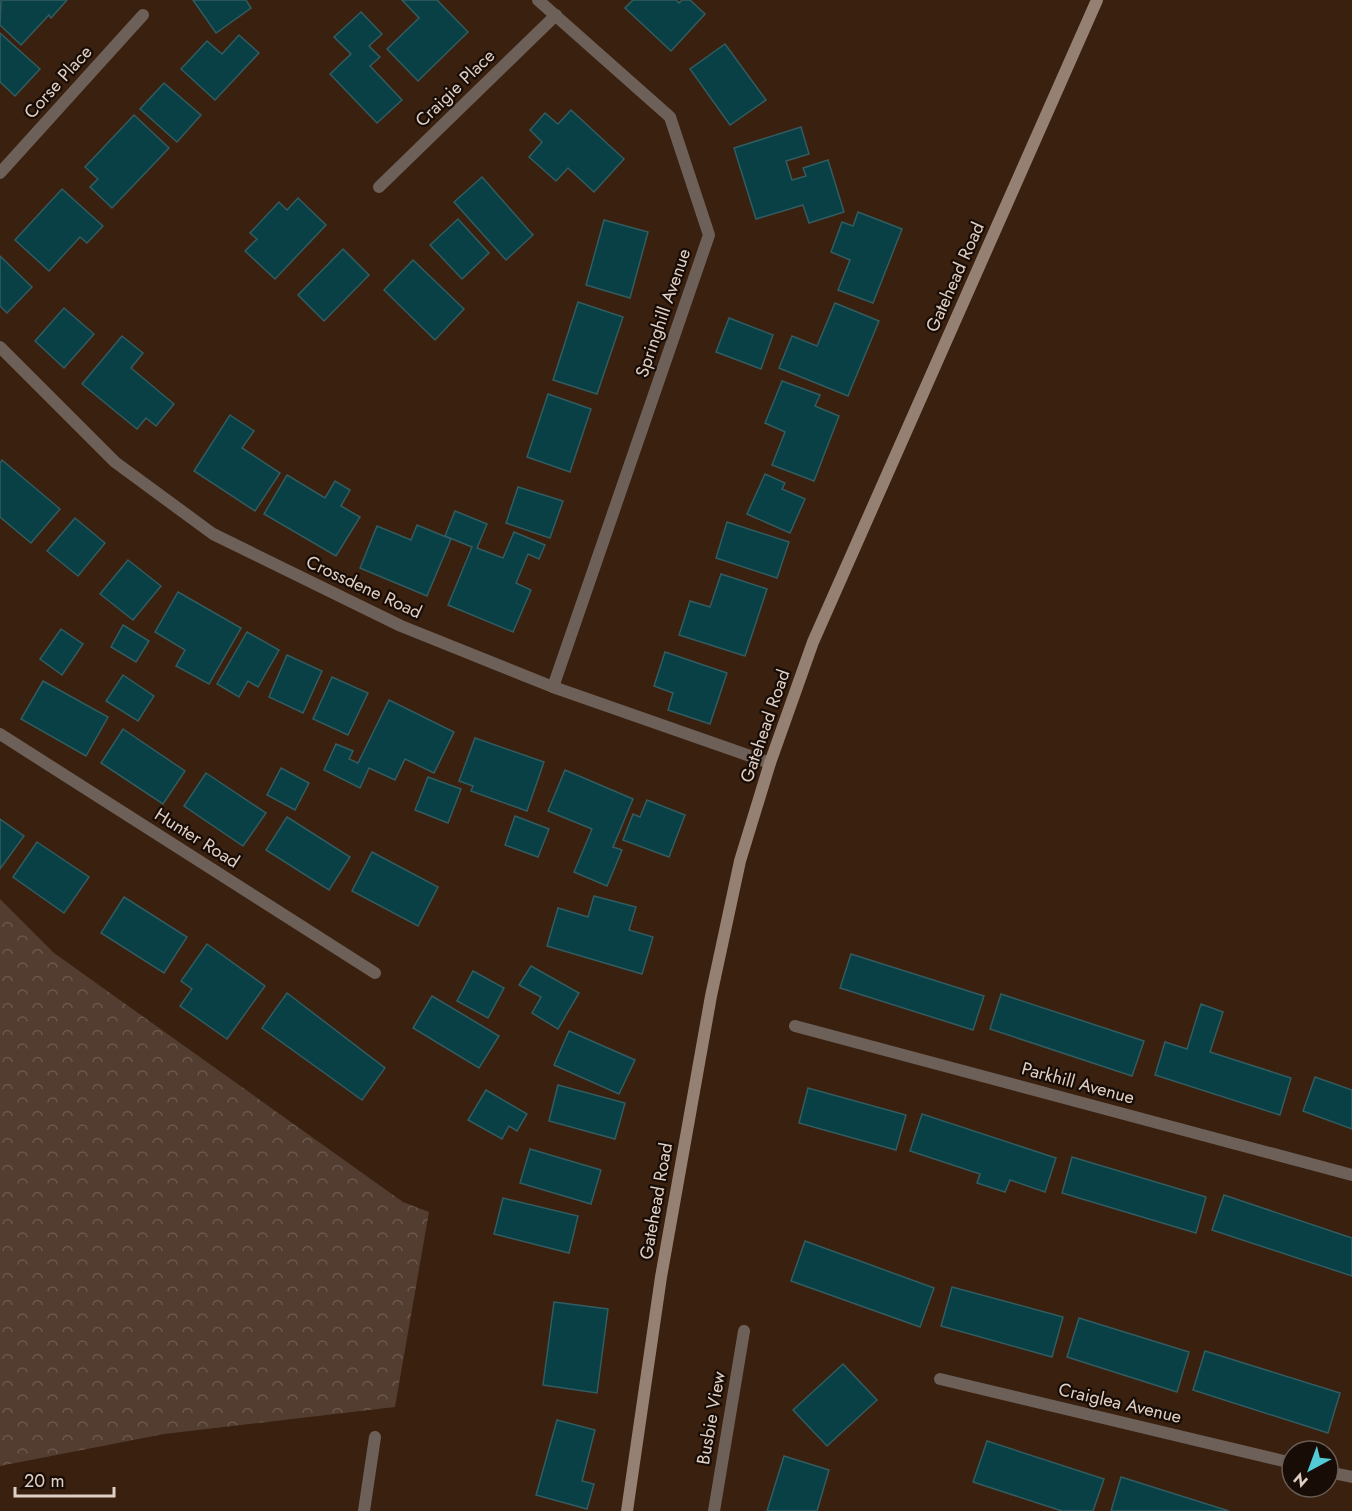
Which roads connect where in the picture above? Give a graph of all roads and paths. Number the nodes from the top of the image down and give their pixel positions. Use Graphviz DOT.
graph roads {
  1 [pos="538,0"];
  2 [pos="1097,0"];
  3 [pos="143,15"];
  4 [pos="556,15"];
  5 [pos="0,173"];
  6 [pos="379,187"];
  7 [pos="0,347"];
  8 [pos="553,687"];
  9 [pos="0,734"];
  10 [pos="770,763"];
  11 [pos="375,973"];
  12 [pos="795,1026"];
  13 [pos="1352,1175"];
  14 [pos="744,1331"];
  15 [pos="940,1379"];
  16 [pos="375,1437"];
  17 [pos="1280,1460"];
  18 [pos="364,1511"];
  19 [pos="627,1511"];
  20 [pos="714,1511"];
  1 -- 4 [label="street, Springhill Avenue"];
  2 -- 10 [label="main road, Gatehead Road"];
  3 -- 5 [label="street, Corse Place"];
  4 -- 6 [label="street, Craigie Place"];
  4 -- 8 [label="street, Springhill Avenue"];
  7 -- 8 [label="street, Crossdene Road"];
  8 -- 10 [label="street, Crossdene Road"];
  9 -- 11 [label="street, Hunter Road"];
  10 -- 19 [label="main road, Gatehead Road"];
  12 -- 13 [label="street, Parkhill Avenue"];
  14 -- 20 [label="street, Busbie View"];
  15 -- 17 [label="street, Craiglea Avenue"];
  16 -- 18 [label="street"];
}
